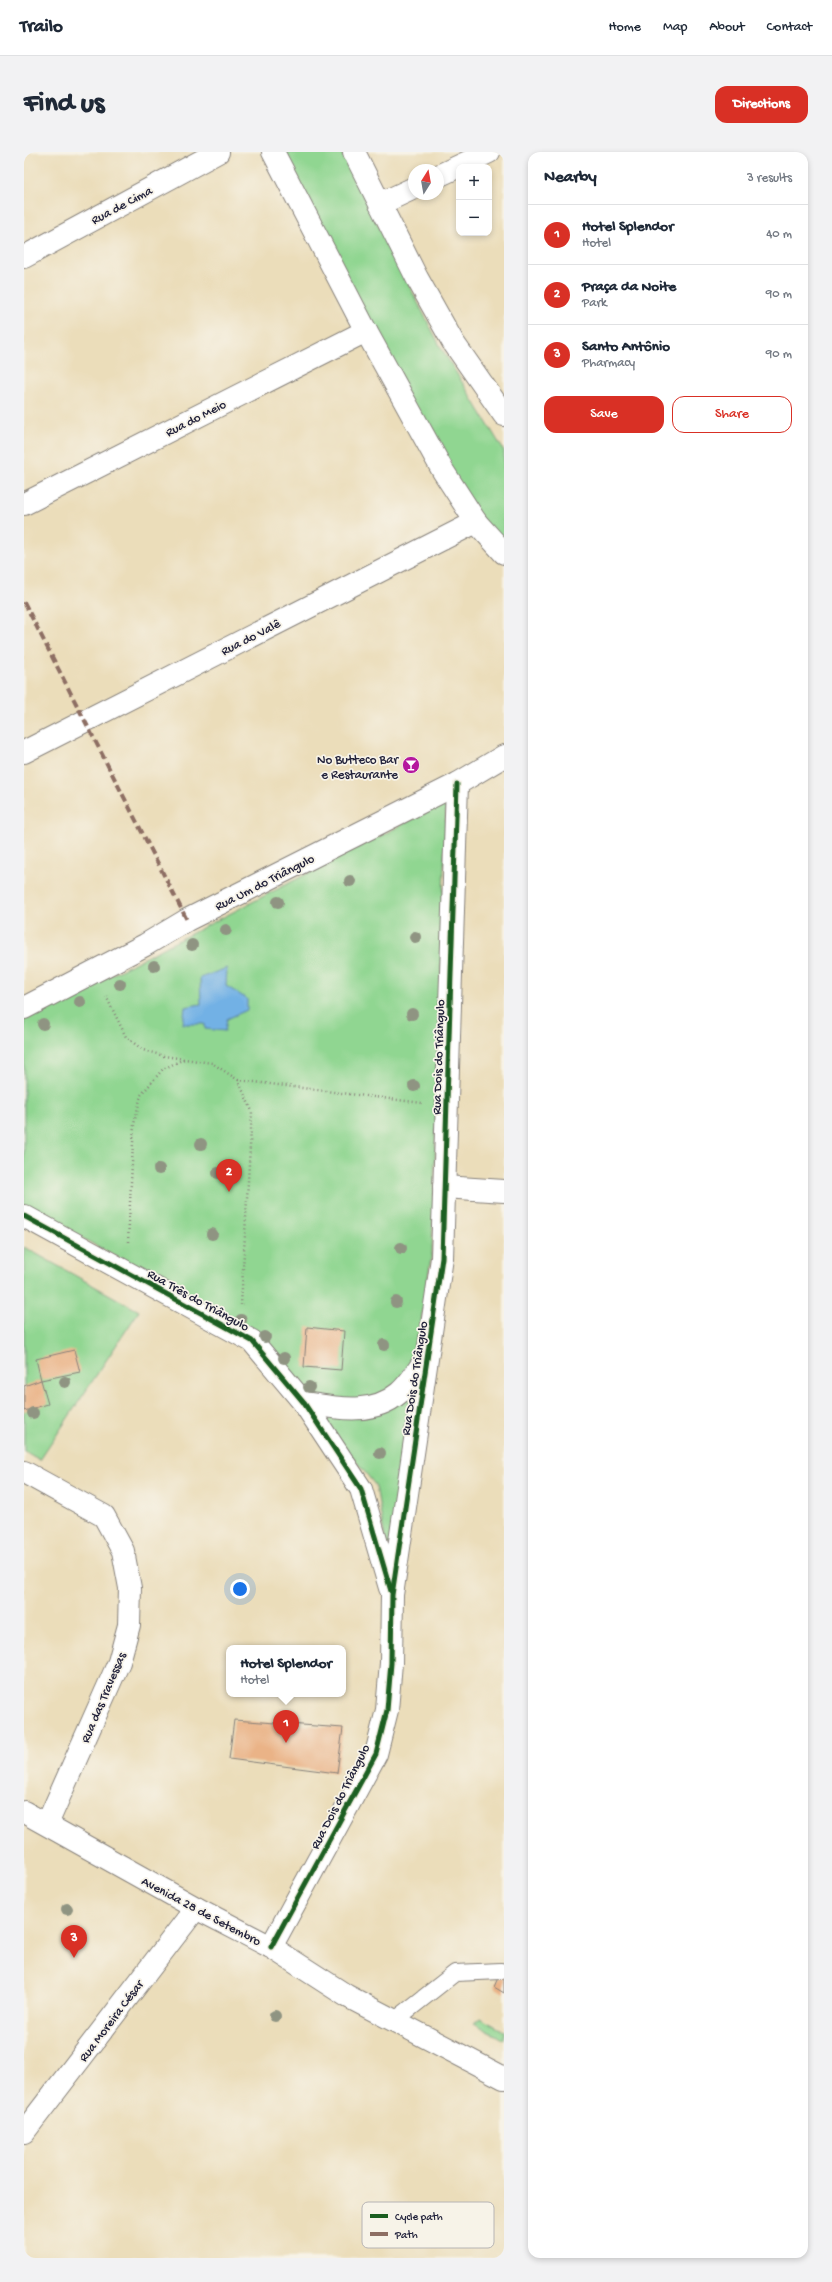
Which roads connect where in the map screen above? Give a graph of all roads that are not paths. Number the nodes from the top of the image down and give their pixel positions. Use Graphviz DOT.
graph roads {
  1 [pos="218,152"];
  2 [pos="273,152"];
  3 [pos="354,152"];
  4 [pos="489,152"];
  5 [pos="444,173"];
  6 [pos="408,191"];
  7 [pos="380,204"];
  8 [pos="26,251"];
  9 [pos="366,331"];
  10 [pos="504,415"];
  11 [pos="24,504"];
  12 [pos="476,522"];
  13 [pos="504,553"];
  14 [pos="24,752"];
  15 [pos="504,756"];
  16 [pos="457,784"];
  17 [pos="24,1008"];
  18 [pos="444,1186"];
  19 [pos="504,1191"];
  20 [pos="24,1216"];
  21 [pos="427,1358"];
  22 [pos="304,1403"];
  23 [pos="24,1472"];
  24 [pos="392,1595"];
  25 [pos="24,1812"];
  26 [pos="47,1824"];
  27 [pos="196,1908"];
  28 [pos="271,1947"];
  29 [pos="501,1971"];
  30 [pos="394,2021"];
  31 [pos="504,2078"];
  32 [pos="24,2132"];
  1 -- 8 [label="street, Rua de Cima"];
  2 -- 9 [label="street"];
  3 -- 7 [label="street"];
  4 -- 5 [label="street"];
  6 -- 7 [label="street"];
  7 -- 10 [label="street"];
  9 -- 11 [label="street, Rua do Meio"];
  9 -- 12 [label="street"];
  12 -- 13 [label="street"];
  12 -- 14 [label="street, Rua do Valê"];
  15 -- 16 [label="street, Rua Um do Triângulo"];
  16 -- 17 [label="street, Rua Um do Triângulo"];
  16 -- 18 [label="street, Rua Dois do Triângulo"];
  18 -- 19 [label="street"];
  18 -- 21 [label="street, Rua Dois do Triângulo"];
  20 -- 22 [label="street, Rua Três do Triângulo"];
  21 -- 22 [label="street"];
  21 -- 24 [label="street, Rua Dois do Triângulo"];
  22 -- 24 [label="street, Rua Três do Triângulo"];
  23 -- 26 [label="street, Rua das Travessas"];
  24 -- 28 [label="street, Rua Dois do Triângulo"];
  25 -- 26 [label="street, Avenida 28 de Setembro"];
  26 -- 27 [label="street, Avenida 28 de Setembro"];
  27 -- 28 [label="street, Avenida 28 de Setembro"];
  27 -- 32 [label="street, Rua Moreira César"];
  28 -- 30 [label="street, Avenida 28 de Setembro"];
  29 -- 30 [label="lane"];
  30 -- 31 [label="street, Avenida 28 de Setembro"];
}
